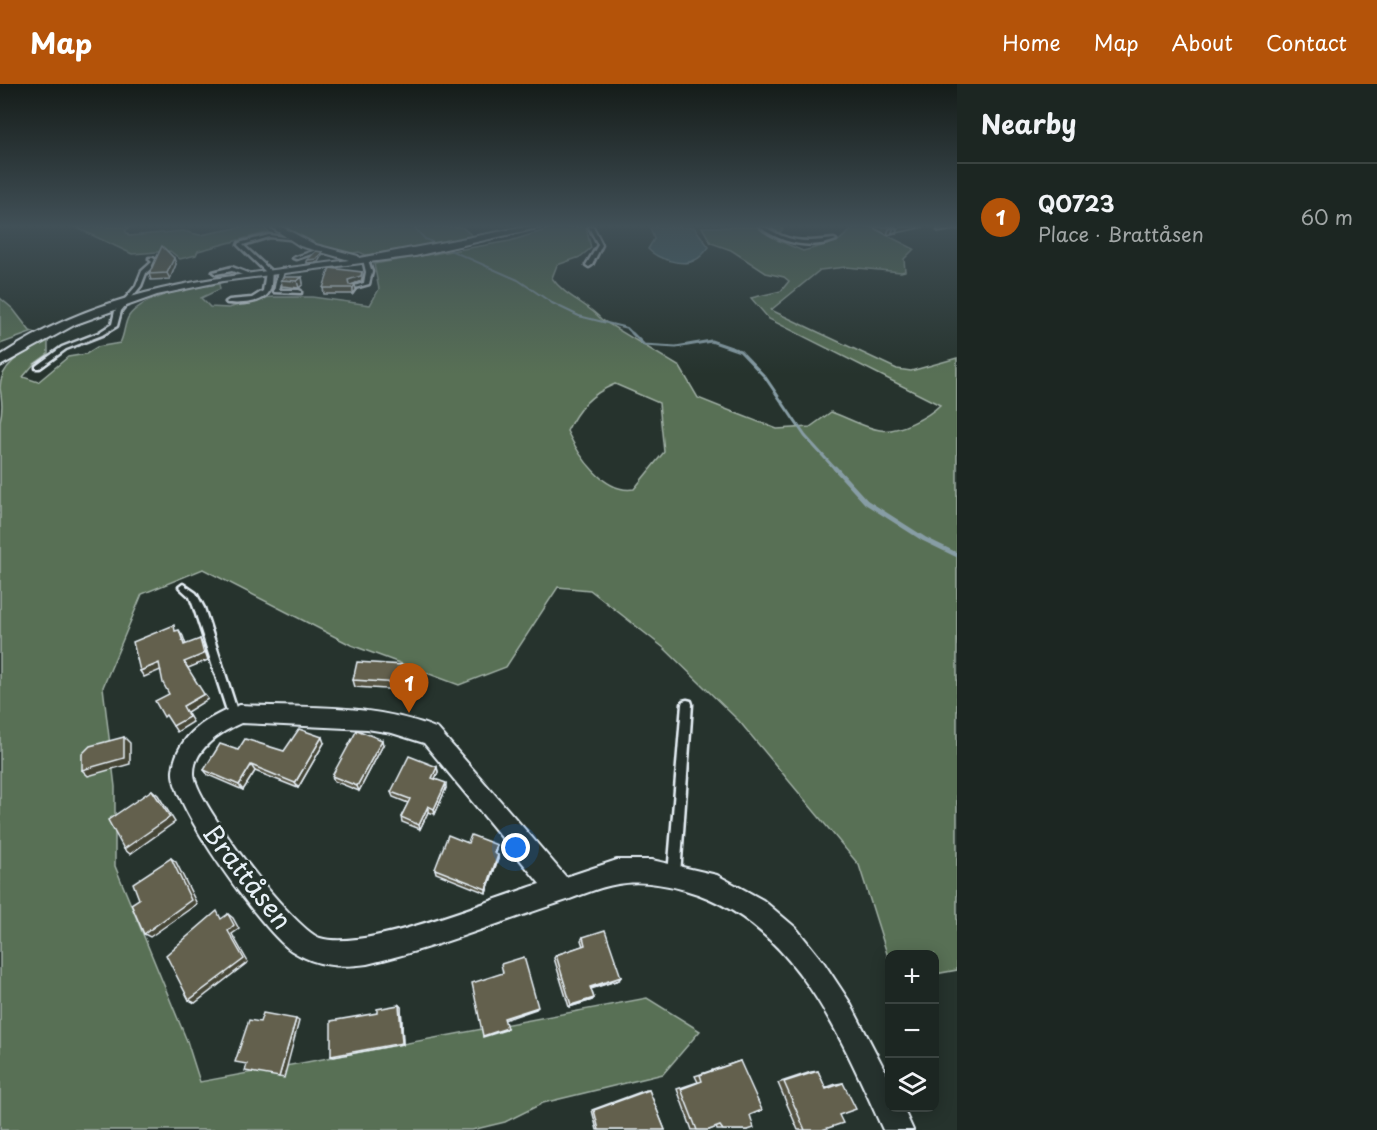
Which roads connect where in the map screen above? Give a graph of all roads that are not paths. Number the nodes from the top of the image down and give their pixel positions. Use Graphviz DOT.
graph roads {
  1 [pos="279,275"];
  2 [pos="368,275"];
  3 [pos="142,276"];
  4 [pos="242,276"];
  5 [pos="278,276"];
  6 [pos="353,288"];
  7 [pos="299,292"];
  8 [pos="127,302"];
  9 [pos="229,302"];
  10 [pos="0,362"];
  11 [pos="38,367"];
  12 [pos="183,587"];
  13 [pos="687,704"];
  14 [pos="234,717"];
  15 [pos="674,875"];
  16 [pos="561,890"];
  17 [pos="898,1130"];
  1 -- 7 [label="lane"];
  2 -- 6 [label="lane"];
  3 -- 8 [label="lane"];
  4 -- 8 [label="street"];
  5 -- 9 [label="lane"];
  8 -- 10 [label="street"];
  8 -- 11 [label="lane"];
  12 -- 14 [label="lane"];
  13 -- 15 [label="lane"];
  14 -- 16 [label="street, Brattåsen"];
  14 -- 16 [label="street, Brattåsen"];
  15 -- 16 [label="street, Brattåsen"];
  15 -- 17 [label="street, Brattåsen"];
}
